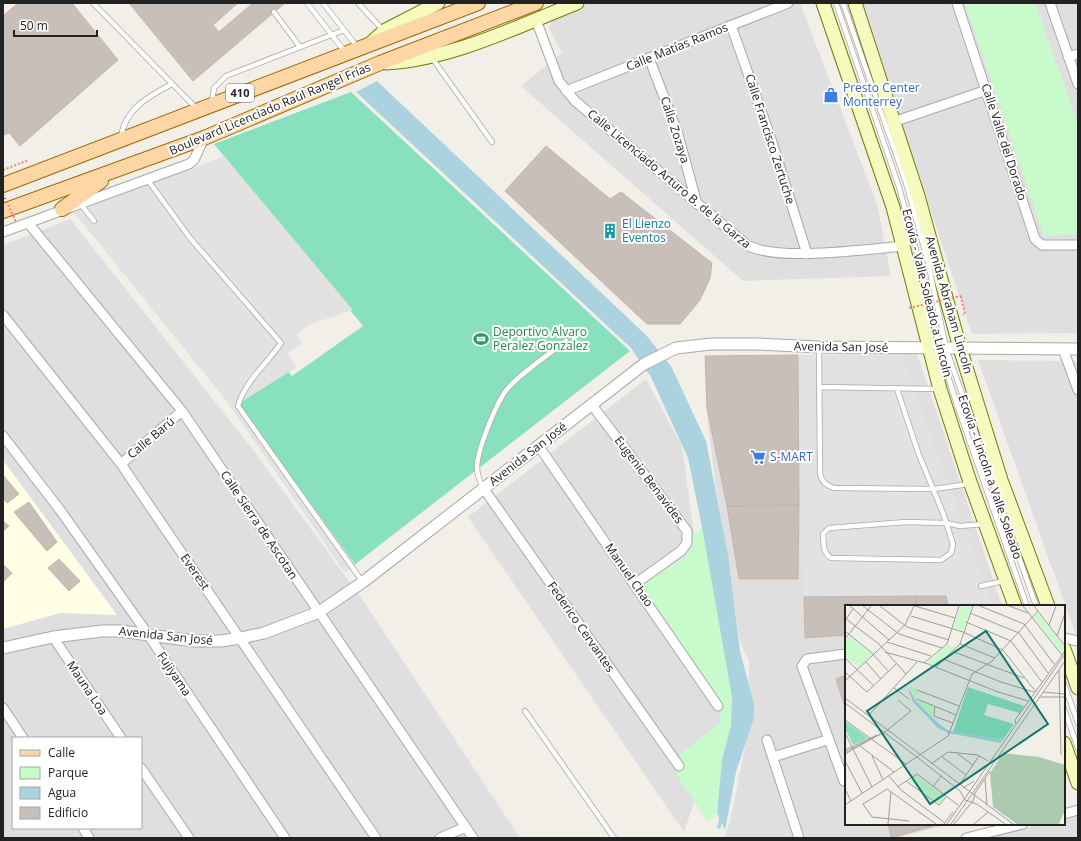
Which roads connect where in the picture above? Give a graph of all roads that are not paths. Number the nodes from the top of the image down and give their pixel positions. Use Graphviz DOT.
graph roads {
  1 [pos="93,3"];
  2 [pos="307,3"];
  3 [pos="323,3"];
  4 [pos="358,3"];
  5 [pos="438,3"];
  6 [pos="478,3"];
  7 [pos="577,3"];
  8 [pos="788,3"];
  9 [pos="823,3"];
  10 [pos="836,3"];
  11 [pos="843,3"];
  12 [pos="855,3"];
  13 [pos="957,3"];
  14 [pos="1050,3"];
  15 [pos="533,4"];
  16 [pos="274,12"];
  17 [pos="536,20"];
  18 [pos="731,26"];
  19 [pos="344,30"];
  20 [pos="384,31"];
  21 [pos="332,35"];
  22 [pos="300,47"];
  23 [pos="358,50"];
  24 [pos="1078,54"];
  25 [pos="430,57"];
  26 [pos="649,58"];
  27 [pos="1068,58"];
  28 [pos="380,63"];
  29 [pos="172,84"];
  30 [pos="1078,84"];
  31 [pos="566,90"];
  32 [pos="987,90"];
  33 [pos="212,104"];
  34 [pos="197,110"];
  35 [pos="893,122"];
  36 [pos="204,138"];
  37 [pos="120,140"];
  38 [pos="492,142"];
  39 [pos="114,171"];
  40 [pos="146,179"];
  41 [pos="3,186"];
  42 [pos="80,202"];
  43 [pos="697,204"];
  44 [pos="18,206"];
  45 [pos="62,209"];
  46 [pos="3,211"];
  47 [pos="3,216"];
  48 [pos="94,221"];
  49 [pos="29,224"];
  50 [pos="3,232"];
  51 [pos="1078,245"];
  52 [pos="904,246"];
  53 [pos="806,254"];
  54 [pos="3,315"];
  55 [pos="566,341"];
  56 [pos="819,347"];
  57 [pos="938,348"];
  58 [pos="960,348"];
  59 [pos="1063,349"];
  60 [pos="1078,349"];
  61 [pos="819,387"];
  62 [pos="896,389"];
  63 [pos="940,389"];
  64 [pos="1078,390"];
  65 [pos="592,404"];
  66 [pos="182,411"];
  67 [pos="3,436"];
  68 [pos="538,445"];
  69 [pos="120,464"];
  70 [pos="971,484"];
  71 [pos="484,489"];
  72 [pos="934,489"];
  73 [pos="946,523"];
  74 [pos="985,524"];
  75 [pos="1006,580"];
  76 [pos="363,582"];
  77 [pos="635,584"];
  78 [pos="982,586"];
  79 [pos="1015,605"];
  80 [pos="1027,605"];
  81 [pos="1036,605"];
  82 [pos="1048,605"];
  83 [pos="319,612"];
  84 [pos="147,634"];
  85 [pos="53,637"];
  86 [pos="241,638"];
  87 [pos="1065,638"];
  88 [pos="1078,641"];
  89 [pos="3,648"];
  90 [pos="1065,652"];
  91 [pos="845,654"];
  92 [pos="1065,687"];
  93 [pos="1078,688"];
  94 [pos="718,706"];
  95 [pos="3,708"];
  96 [pos="525,711"];
  97 [pos="1065,712"];
  98 [pos="1078,723"];
  99 [pos="22,737"];
  100 [pos="120,737"];
  101 [pos="767,740"];
  102 [pos="827,740"];
  103 [pos="1065,746"];
  104 [pos="1078,748"];
  105 [pos="773,757"];
  106 [pos="679,766"];
  107 [pos="142,769"];
  108 [pos="844,781"];
  109 [pos="1078,783"];
  110 [pos="1078,810"];
  111 [pos="1065,814"];
  112 [pos="1019,825"];
  113 [pos="466,827"];
  114 [pos="84,829"];
  115 [pos="89,838"];
  116 [pos="189,838"];
  117 [pos="285,838"];
  118 [pos="376,838"];
  119 [pos="440,838"];
  120 [pos="473,838"];
  121 [pos="614,838"];
  122 [pos="799,838"];
  123 [pos="966,838"];
  1 -- 29 [label="lane"];
  2 -- 21 [label="lane"];
  3 -- 19 [label="lane"];
  4 -- 20 [label="lane"];
  5 -- 20 [label="main road"];
  6 -- 23 [label="main road, Boulevard Licenciado Raúl Rangel Frías / 410"];
  7 -- 17 [label="main road"];
  8 -- 18 [label="street, Calle Matías Ramos"];
  9 -- 52 [label="main road"];
  10 -- 57 [label="lane, Ecovía - Valle Soleado a Lincoln"];
  11 -- 57 [label="lane, Ecovía - Lincoln a Valle Soleado"];
  12 -- 35 [label="main road, Avenida Abraham Lincoln"];
  13 -- 32 [label="street, Calle Valle del Dorado"];
  14 -- 27 [label="street"];
  15 -- 28 [label="main road, Boulevard Licenciado Raúl Rangel Frías / 410"];
  16 -- 22 [label="lane"];
  17 -- 25 [label="main road"];
  17 -- 31 [label="street, Calle Licenciado Arturo B. de la Garza"];
  18 -- 26 [label="street, Calle Matías Ramos"];
  18 -- 53 [label="street, Calle Francisco Zertuche"];
  19 -- 21 [label="lane"];
  19 -- 23 [label="lane"];
  20 -- 23 [label="main road"];
  21 -- 22 [label="lane"];
  21 -- 23 [label="lane"];
  22 -- 33 [label="lane"];
  23 -- 33 [label="main road, Boulevard Licenciado Raúl Rangel Frías / 410"];
  24 -- 27 [label="street"];
  25 -- 28 [label="main road"];
  25 -- 38 [label="lane"];
  26 -- 31 [label="street, Calle Matías Ramos"];
  26 -- 43 [label="street, Calle Zozaya"];
  27 -- 30 [label="street"];
  28 -- 36 [label="main road, Boulevard Licenciado Raúl Rangel Frías / 410"];
  29 -- 34 [label="lane"];
  29 -- 37 [label="lane"];
  31 -- 43 [label="street, Calle Licenciado Arturo B. de la Garza"];
  32 -- 35 [label="street"];
  32 -- 51 [label="street, Calle Valle del Dorado"];
  33 -- 34 [label="main road, Boulevard Licenciado Raúl Rangel Frías / 410"];
  34 -- 37 [label="main road, Boulevard Licenciado Raúl Rangel Frías / 410"];
  35 -- 58 [label="main road, Avenida Abraham Lincoln"];
  36 -- 39 [label="main road, Boulevard Licenciado Raúl Rangel Frías / 410"];
  36 -- 40 [label="street"];
  37 -- 41 [label="main road, Boulevard Licenciado Raúl Rangel Frías / 410"];
  39 -- 44 [label="main road, Boulevard Licenciado Raúl Rangel Frías / 410"];
  39 -- 45 [label="main road"];
  40 -- 42 [label="street"];
  40 -- 76 [label="lane"];
  42 -- 45 [label="street"];
  42 -- 48 [label="lane"];
  43 -- 53 [label="street, Calle Licenciado Arturo B. de la Garza"];
  44 -- 46 [label="main road, Boulevard Licenciado Raúl Rangel Frías / 410"];
  44 -- 47 [label="street"];
  45 -- 49 [label="street"];
  49 -- 50 [label="street"];
  49 -- 66 [label="street, Calle Sierra de Ascotan"];
  52 -- 53 [label="street, Calle Licenciado Arturo B. de la Garza"];
  52 -- 57 [label="main road"];
  54 -- 69 [label="street, Everest"];
  55 -- 71 [label="lane"];
  56 -- 57 [label="street, Avenida San José"];
  56 -- 61 [label="lane"];
  56 -- 65 [label="street, Avenida San José"];
  57 -- 58 [label="street, Avenida San José"];
  57 -- 63 [label="main road"];
  57 -- 80 [label="lane, Ecovía - Valle Soleado a Lincoln"];
  57 -- 81 [label="lane, Ecovía - Lincoln a Valle Soleado"];
  58 -- 59 [label="street, Avenida San José"];
  58 -- 82 [label="main road, Avenida Abraham Lincoln"];
  59 -- 60 [label="street, Avenida San José"];
  59 -- 64 [label="street"];
  61 -- 62 [label="lane"];
  61 -- 72 [label="lane"];
  62 -- 63 [label="lane"];
  62 -- 72 [label="lane"];
  63 -- 70 [label="main road"];
  65 -- 68 [label="street, Avenida San José"];
  65 -- 77 [label="street, Eugenio Benavides"];
  66 -- 69 [label="street, Calle Barú"];
  66 -- 83 [label="street, Calle Sierra de Ascotan"];
  67 -- 84 [label="street, Fujiyama"];
  68 -- 71 [label="street, Avenida San José"];
  68 -- 77 [label="street, Manuel Chao"];
  69 -- 86 [label="street, Everest"];
  70 -- 72 [label="lane"];
  70 -- 74 [label="main road"];
  71 -- 76 [label="street, Avenida San José"];
  71 -- 106 [label="street, Federico Cervantes"];
  72 -- 73 [label="lane"];
  73 -- 73 [label="lane"];
  73 -- 74 [label="lane"];
  74 -- 75 [label="main road"];
  75 -- 78 [label="lane"];
  75 -- 79 [label="main road"];
  76 -- 83 [label="street, Avenida San José"];
  77 -- 94 [label="street, Manuel Chao"];
  83 -- 86 [label="street, Avenida San José"];
  83 -- 113 [label="street, Calle Sierra de Ascotan"];
  84 -- 85 [label="street, Avenida San José"];
  84 -- 86 [label="street, Avenida San José"];
  84 -- 117 [label="street, Fujiyama"];
  85 -- 89 [label="street, Avenida San José"];
  85 -- 100 [label="street, Mauna Loa"];
  86 -- 118 [label="street, Everest"];
  87 -- 88 [label="street"];
  90 -- 93 [label="main road"];
  91 -- 102 [label="street"];
  92 -- 98 [label="lane"];
  95 -- 99 [label="street"];
  96 -- 121 [label="lane"];
  97 -- 104 [label="lane"];
  101 -- 105 [label="street"];
  102 -- 105 [label="street"];
  102 -- 108 [label="street"];
  103 -- 109 [label="main road"];
  105 -- 122 [label="street"];
  107 -- 116 [label="street"];
  110 -- 111 [label="street"];
  112 -- 123 [label="street"];
  113 -- 119 [label="street"];
  113 -- 120 [label="street, Calle Sierra de Ascotan"];
  114 -- 115 [label="street"];
}
